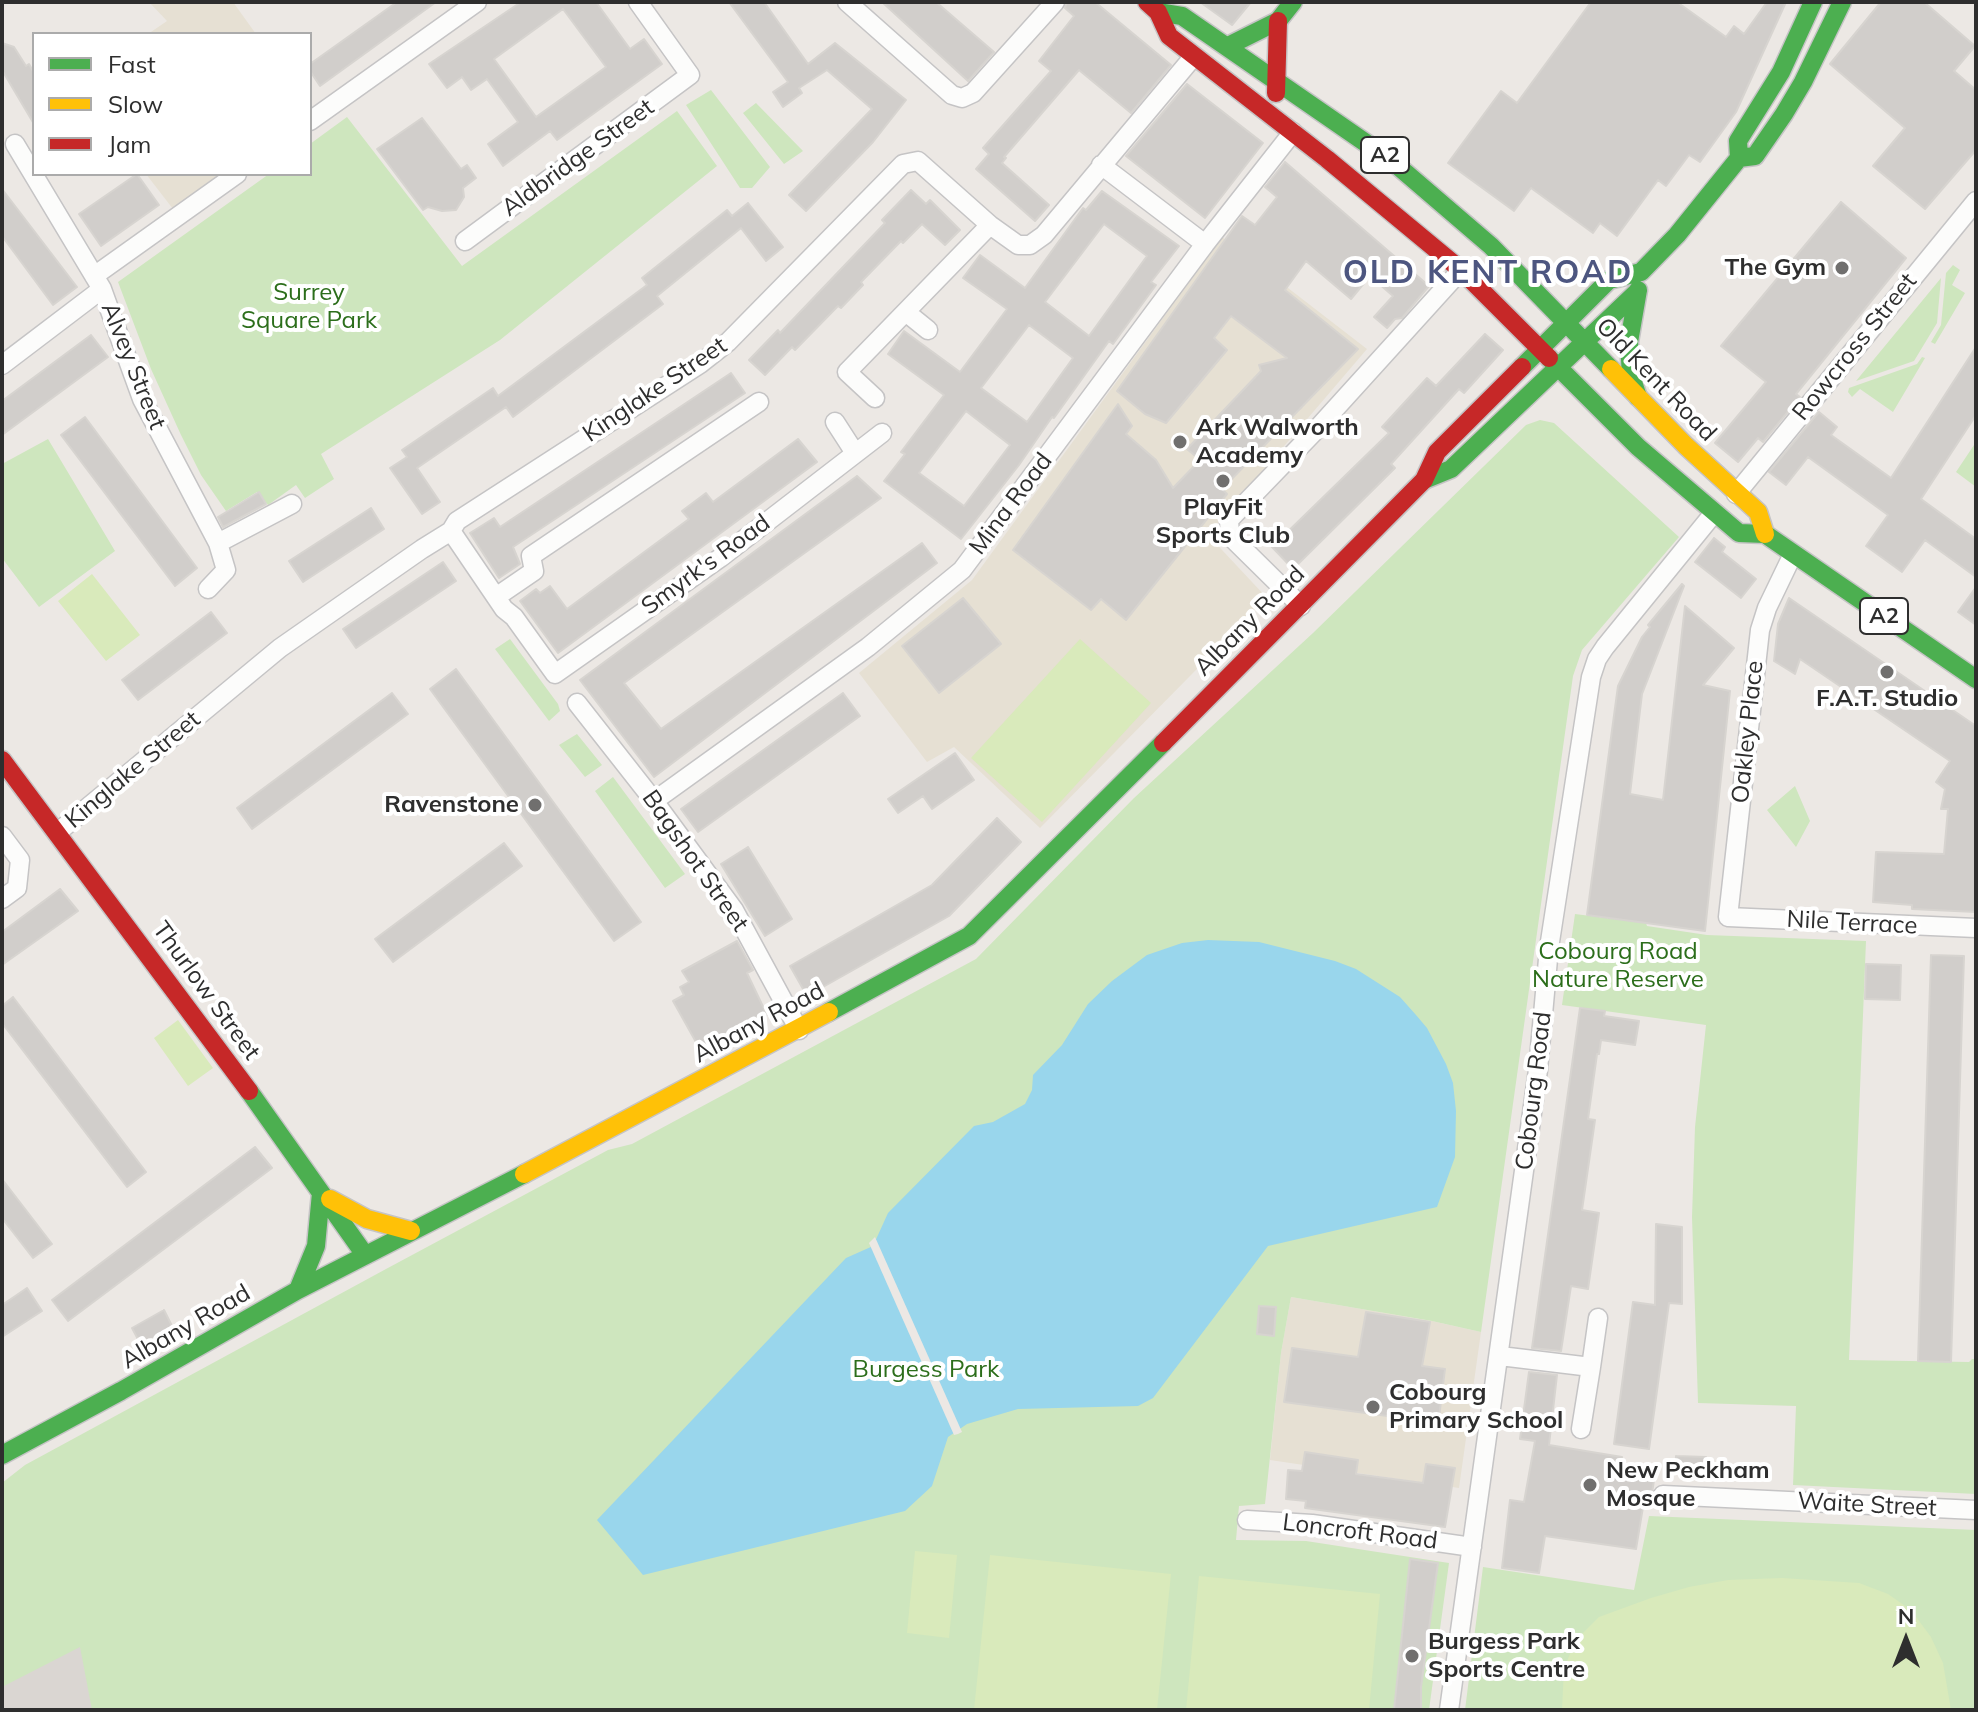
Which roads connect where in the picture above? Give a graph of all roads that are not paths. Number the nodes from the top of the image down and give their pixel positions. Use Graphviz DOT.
graph roads {
  1 [pos="477,2"];
  2 [pos="638,2"];
  3 [pos="847,2"];
  4 [pos="1055,2"];
  5 [pos="1293,2"];
  6 [pos="1813,2"];
  7 [pos="1842,2"];
  8 [pos="1152,7"];
  9 [pos="1278,21"];
  10 [pos="1228,46"];
  11 [pos="1194,56"];
  12 [pos="1276,79"];
  13 [pos="312,120"];
  14 [pos="1285,126"];
  15 [pos="15,144"];
  16 [pos="1739,158"];
  17 [pos="1101,165"];
  18 [pos="32,172"];
  19 [pos="34,176"];
  20 [pos="234,176"];
  21 [pos="1976,201"];
  22 [pos="990,225"];
  23 [pos="465,241"];
  24 [pos="1205,244"];
  25 [pos="1461,270"];
  26 [pos="1641,272"];
  27 [pos="98,282"];
  28 [pos="1638,291"];
  29 [pos="907,313"];
  30 [pos="1567,323"];
  31 [pos="928,330"];
  32 [pos="1586,343"];
  33 [pos="1541,348"];
  34 [pos="2,365"];
  35 [pos="1560,368"];
  36 [pos="1638,397"];
  37 [pos="875,398"];
  38 [pos="759,402"];
  39 [pos="835,422"];
  40 [pos="882,433"];
  41 [pos="855,453"];
  42 [pos="1424,480"];
  43 [pos="1736,494"];
  44 [pos="292,504"];
  45 [pos="1714,513"];
  46 [pos="451,531"];
  47 [pos="1765,534"];
  48 [pos="218,543"];
  49 [pos="1793,554"];
  50 [pos="208,589"];
  51 [pos="496,597"];
  52 [pos="1301,606"];
  53 [pos="1976,679"];
  54 [pos="577,703"];
  55 [pos="2,760"];
  56 [pos="654,801"];
  57 [pos="58,832"];
  58 [pos="2,836"];
  59 [pos="2,899"];
  60 [pos="1728,917"];
  61 [pos="1976,928"];
  62 [pos="799,1030"];
  63 [pos="322,1194"];
  64 [pos="411,1231"];
  65 [pos="365,1255"];
  66 [pos="298,1290"];
  67 [pos="1598,1318"];
  68 [pos="1500,1356"];
  69 [pos="1591,1367"];
  70 [pos="1581,1429"];
  71 [pos="2,1455"];
  72 [pos="1663,1495"];
  73 [pos="1976,1510"];
  74 [pos="1247,1520"];
  75 [pos="1472,1547"];
  76 [pos="1449,1710"];
  1 -- 13 [label="street"];
  2 -- 23 [label="street, Aldbridge Street"];
  3 -- 4 [label="street"];
  5 -- 9 [label="main road"];
  6 -- 16 [label="main road"];
  7 -- 16 [label="main road"];
  8 -- 10 [label="main road, Old Kent Road / A2"];
  8 -- 11 [label="main road, Old Kent Road / A2"];
  9 -- 10 [label="main road"];
  9 -- 12 [label="main road"];
  10 -- 12 [label="main road, Old Kent Road / A2"];
  11 -- 14 [label="main road, Old Kent Road / A2"];
  11 -- 17 [label="street, Kinglake Street"];
  12 -- 14 [label="main road"];
  12 -- 30 [label="main road, Old Kent Road / A2"];
  14 -- 24 [label="street, Mina Road"];
  14 -- 25 [label="main road, Old Kent Road / A2"];
  15 -- 18 [label="street, Alvey Street"];
  16 -- 26 [label="main road"];
  17 -- 22 [label="street, Kinglake Street"];
  17 -- 24 [label="street"];
  19 -- 27 [label="street, Alvey Street"];
  20 -- 27 [label="street"];
  21 -- 43 [label="street, Rowcross Street"];
  22 -- 29 [label="street"];
  22 -- 46 [label="street, Kinglake Street"];
  24 -- 56 [label="street, Mina Road"];
  25 -- 33 [label="main road, Old Kent Road / A2"];
  25 -- 52 [label="street"];
  26 -- 28 [label="main road"];
  26 -- 30 [label="main road, Albany Road"];
  27 -- 34 [label="street"];
  27 -- 48 [label="street, Alvey Street"];
  28 -- 32 [label="main road, Albany Road"];
  28 -- 36 [label="main road"];
  29 -- 31 [label="street"];
  29 -- 37 [label="street"];
  30 -- 32 [label="main road, Old Kent Road / A2"];
  30 -- 33 [label="main road, Albany Road"];
  32 -- 35 [label="main road, Albany Road"];
  32 -- 36 [label="main road, Old Kent Road / A2"];
  33 -- 35 [label="main road, Old Kent Road / A2"];
  33 -- 42 [label="main road, Albany Road"];
  35 -- 42 [label="main road, Albany Road"];
  35 -- 45 [label="main road, Old Kent Road / A2"];
  36 -- 43 [label="main road, Old Kent Road / A2"];
  38 -- 51 [label="street"];
  39 -- 41 [label="street"];
  40 -- 41 [label="street, Smyrk's Road"];
  41 -- 51 [label="street, Smyrk's Road"];
  42 -- 52 [label="main road, Albany Road"];
  43 -- 47 [label="main road, Old Kent Road / A2"];
  44 -- 48 [label="street"];
  45 -- 47 [label="main road, Old Kent Road / A2"];
  45 -- 68 [label="street, Cobourg Road"];
  46 -- 51 [label="street"];
  46 -- 57 [label="street, Kinglake Street"];
  47 -- 49 [label="main road, Old Kent Road / A2"];
  48 -- 50 [label="street, Alvey Street"];
  49 -- 53 [label="main road, Old Kent Road / A2"];
  49 -- 60 [label="street, Oakley Place"];
  52 -- 62 [label="main road, Albany Road"];
  54 -- 56 [label="street, Bagshot Street"];
  55 -- 57 [label="main road, Thurlow Street"];
  56 -- 62 [label="street, Bagshot Street"];
  57 -- 63 [label="main road, Thurlow Street"];
  58 -- 59 [label="street"];
  60 -- 61 [label="street, Nile Terrace"];
  62 -- 64 [label="main road, Albany Road"];
  63 -- 64 [label="main road"];
  63 -- 65 [label="main road, Thurlow Street"];
  63 -- 66 [label="main road"];
  64 -- 65 [label="main road, Albany Road"];
  65 -- 66 [label="main road, Albany Road"];
  66 -- 71 [label="main road, Albany Road"];
  67 -- 69 [label="street"];
  68 -- 69 [label="street"];
  68 -- 75 [label="street, Cobourg Road"];
  69 -- 70 [label="street"];
  72 -- 73 [label="street, Waite Street"];
  74 -- 75 [label="street, Loncroft Road"];
  75 -- 76 [label="street, Cobourg Road"];
}
